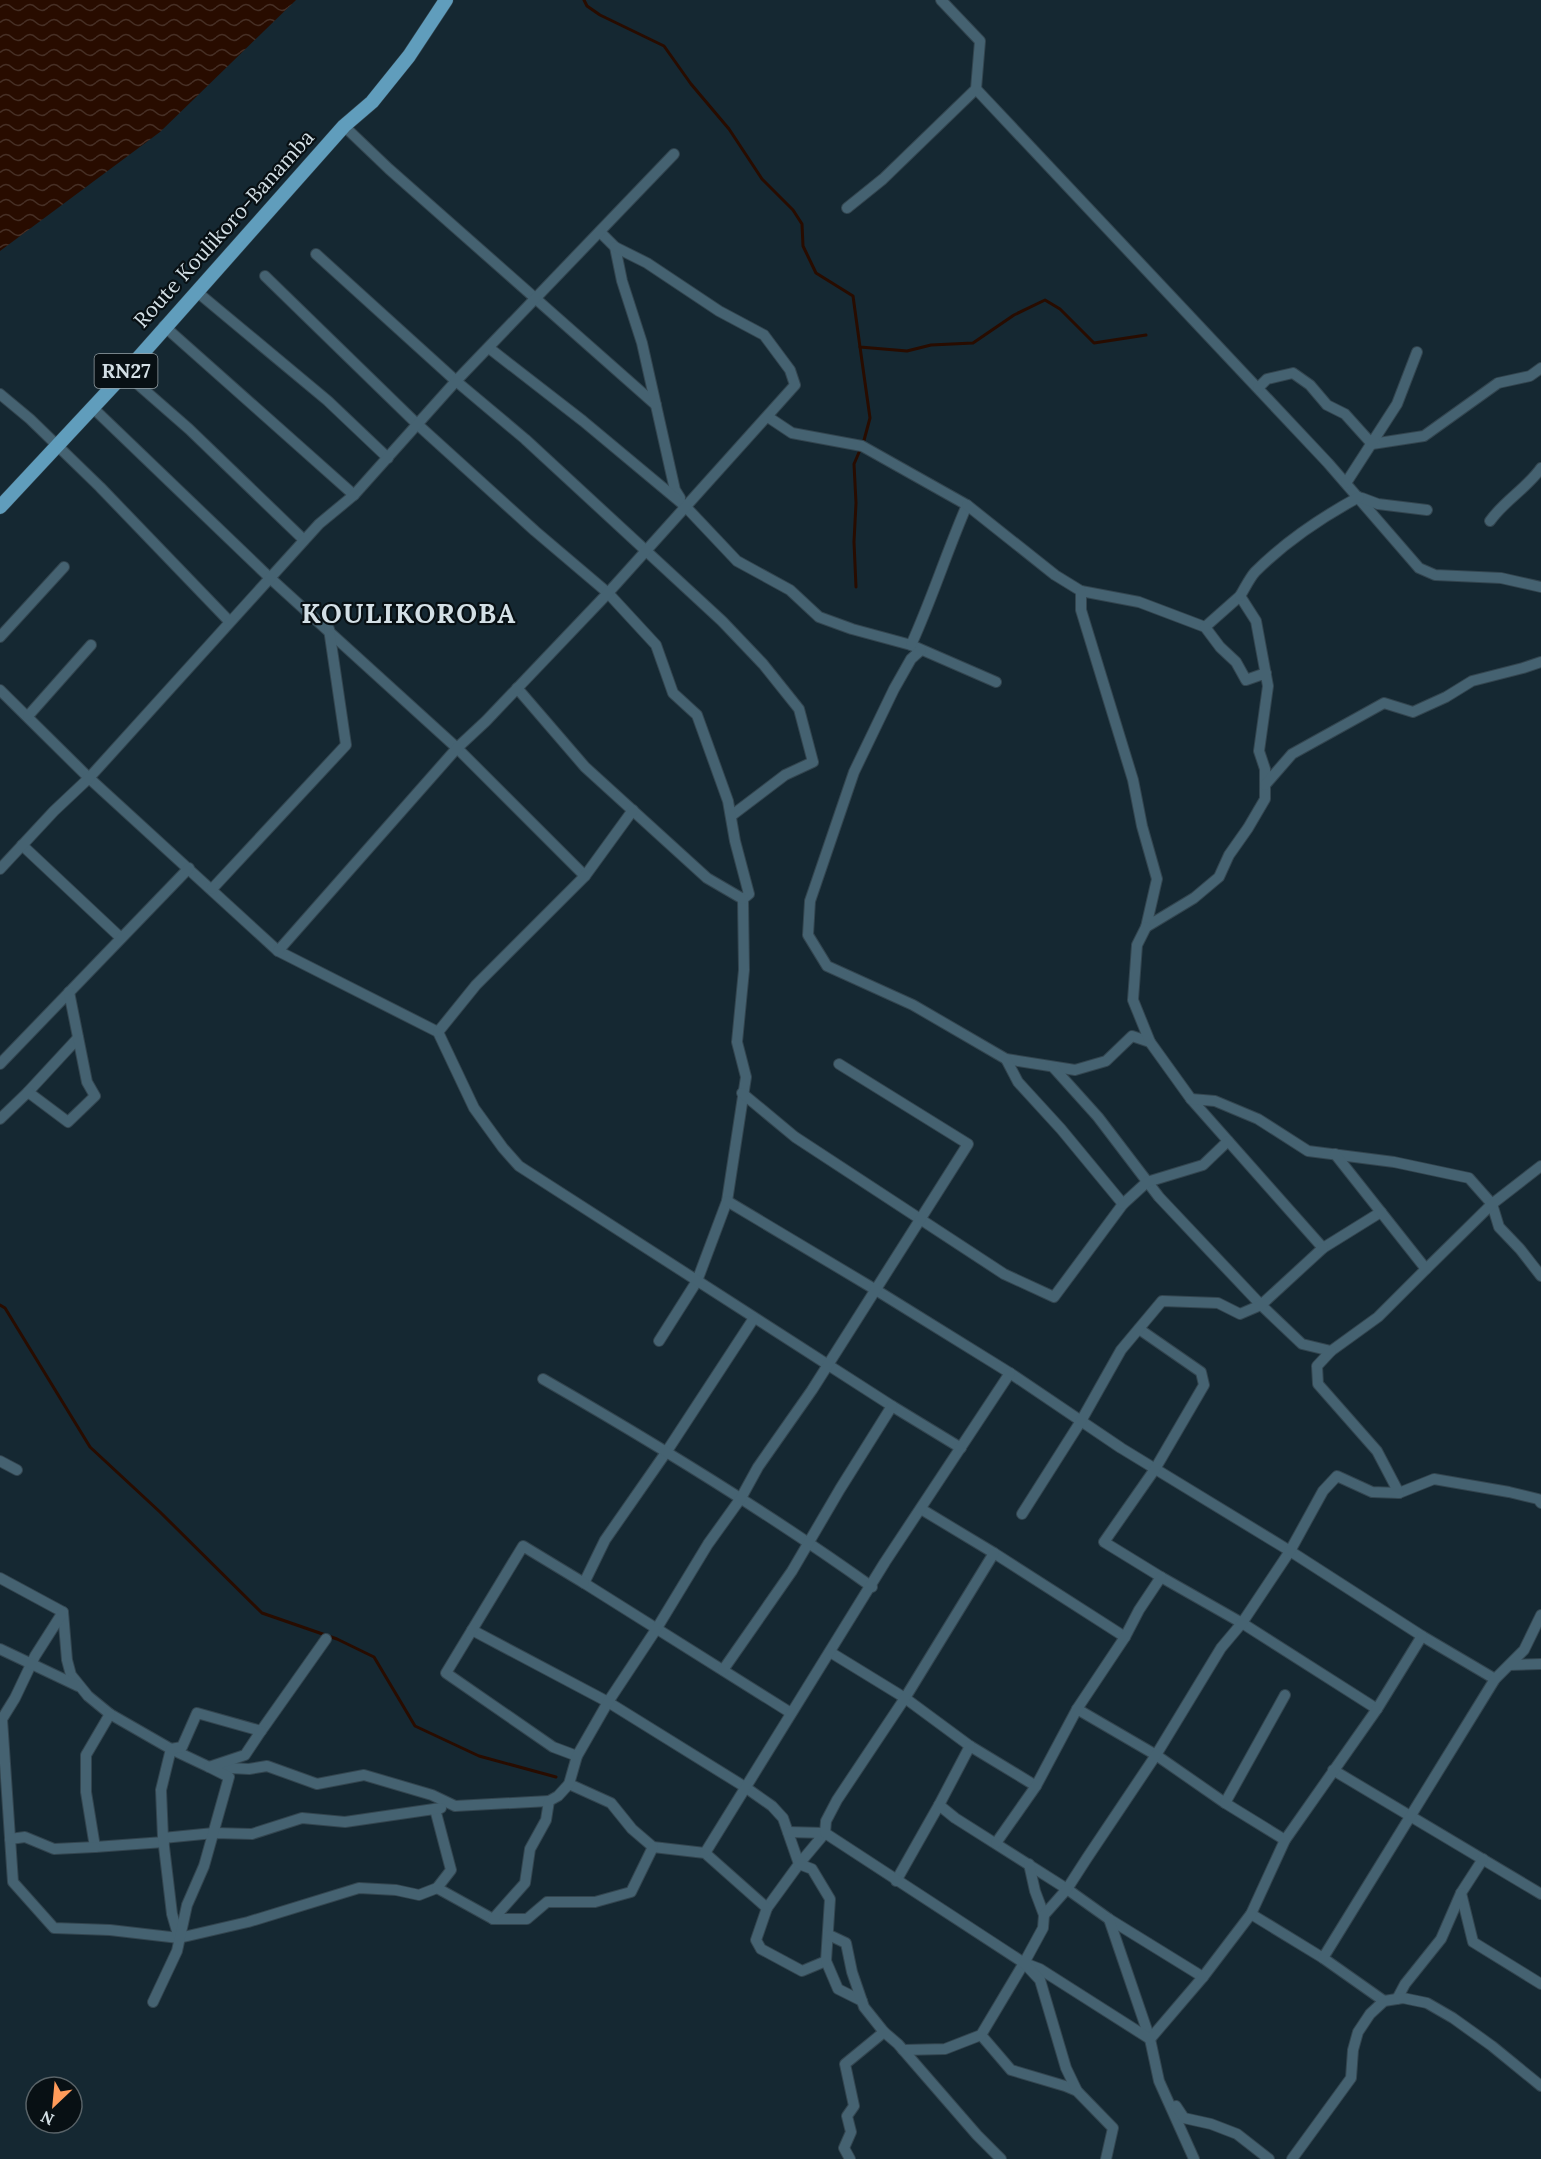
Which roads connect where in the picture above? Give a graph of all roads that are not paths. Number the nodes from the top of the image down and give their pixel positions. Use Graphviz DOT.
graph roads {
  1 [pos="446,0"];
  2 [pos="941,0"];
  3 [pos="976,89"];
  4 [pos="344,126"];
  5 [pos="674,154"];
  6 [pos="848,208"];
  7 [pos="600,232"];
  8 [pos="615,247"];
  9 [pos="316,254"];
  10 [pos="266,276"];
  11 [pos="196,291"];
  12 [pos="535,300"];
  13 [pos="164,326"];
  14 [pos="489,348"];
  15 [pos="1418,352"];
  16 [pos="1541,368"];
  17 [pos="125,373"];
  18 [pos="456,381"];
  19 [pos="1258,388"];
  20 [pos="0,394"];
  21 [pos="656,405"];
  22 [pos="92,407"];
  23 [pos="768,417"];
  24 [pos="417,424"];
  25 [pos="1372,444"];
  26 [pos="57,446"];
  27 [pos="388,458"];
  28 [pos="1541,468"];
  29 [pos="1346,483"];
  30 [pos="354,495"];
  31 [pos="1359,496"];
  32 [pos="967,505"];
  33 [pos="685,506"];
  34 [pos="0,507"];
  35 [pos="1427,510"];
  36 [pos="1490,521"];
  37 [pos="304,540"];
  38 [pos="645,550"];
  39 [pos="64,567"];
  40 [pos="270,578"];
  41 [pos="1541,587"];
  42 [pos="1081,591"];
  43 [pos="608,592"];
  44 [pos="1240,596"];
  45 [pos="229,621"];
  46 [pos="1205,627"];
  47 [pos="329,629"];
  48 [pos="0,637"];
  49 [pos="91,645"];
  50 [pos="916,648"];
  51 [pos="1541,662"];
  52 [pos="1266,673"];
  53 [pos="996,682"];
  54 [pos="517,688"];
  55 [pos="0,690"];
  56 [pos="28,716"];
  57 [pos="457,748"];
  58 [pos="89,778"];
  59 [pos="1265,785"];
  60 [pos="633,810"];
  61 [pos="731,816"];
  62 [pos="22,845"];
  63 [pos="189,868"];
  64 [pos="0,869"];
  65 [pos="585,876"];
  66 [pos="212,890"];
  67 [pos="743,899"];
  68 [pos="1146,927"];
  69 [pos="121,938"];
  70 [pos="278,951"];
  71 [pos="69,992"];
  72 [pos="438,1032"];
  73 [pos="78,1038"];
  74 [pos="1150,1042"];
  75 [pos="1006,1059"];
  76 [pos="0,1064"];
  77 [pos="840,1064"];
  78 [pos="1053,1067"];
  79 [pos="28,1092"];
  80 [pos="742,1093"];
  81 [pos="1191,1099"];
  82 [pos="0,1119"];
  83 [pos="1228,1141"];
  84 [pos="1335,1154"];
  85 [pos="1541,1166"];
  86 [pos="1147,1182"];
  87 [pos="727,1201"];
  88 [pos="1124,1204"];
  89 [pos="1492,1204"];
  90 [pos="1381,1212"];
  91 [pos="920,1218"];
  92 [pos="1323,1248"];
  93 [pos="1426,1269"];
  94 [pos="1541,1276"];
  95 [pos="697,1281"];
  96 [pos="876,1290"];
  97 [pos="1261,1305"];
  98 [pos="754,1318"];
  99 [pos="1139,1329"];
  100 [pos="659,1341"];
  101 [pos="1331,1351"];
  102 [pos="827,1365"];
  103 [pos="1010,1373"];
  104 [pos="543,1379"];
  105 [pos="892,1406"];
  106 [pos="1081,1421"];
  107 [pos="961,1448"];
  108 [pos="667,1450"];
  109 [pos="0,1461"];
  110 [pos="1155,1469"];
  111 [pos="17,1470"];
  112 [pos="1399,1493"];
  113 [pos="741,1498"];
  114 [pos="1541,1503"];
  115 [pos="921,1509"];
  116 [pos="1022,1514"];
  117 [pos="809,1542"];
  118 [pos="1290,1551"];
  119 [pos="994,1553"];
  120 [pos="1161,1577"];
  121 [pos="0,1578"];
  122 [pos="584,1583"];
  123 [pos="872,1587"];
  124 [pos="63,1612"];
  125 [pos="1541,1615"];
  126 [pos="1242,1623"];
  127 [pos="657,1628"];
  128 [pos="472,1630"];
  129 [pos="1422,1636"];
  130 [pos="1125,1637"];
  131 [pos="326,1639"];
  132 [pos="0,1649"];
  133 [pos="830,1652"];
  134 [pos="32,1664"];
  135 [pos="1541,1664"];
  136 [pos="1510,1665"];
  137 [pos="723,1670"];
  138 [pos="1495,1679"];
  139 [pos="80,1687"];
  140 [pos="1285,1695"];
  141 [pos="904,1698"];
  142 [pos="608,1702"];
  143 [pos="1077,1709"];
  144 [pos="1377,1709"];
  145 [pos="3,1711"];
  146 [pos="791,1713"];
  147 [pos="110,1714"];
  148 [pos="261,1731"];
  149 [pos="970,1746"];
  150 [pos="171,1749"];
  151 [pos="1156,1755"];
  152 [pos="577,1756"];
  153 [pos="209,1767"];
  154 [pos="1333,1770"];
  155 [pos="569,1784"];
  156 [pos="1036,1786"];
  157 [pos="745,1787"];
  158 [pos="549,1801"];
  159 [pos="1225,1803"];
  160 [pos="939,1805"];
  161 [pos="454,1806"];
  162 [pos="435,1809"];
  163 [pos="1411,1815"];
  164 [pos="214,1833"];
  165 [pos="788,1833"];
  166 [pos="825,1833"];
  167 [pos="10,1839"];
  168 [pos="164,1840"];
  169 [pos="1285,1840"];
  170 [pos="996,1843"];
  171 [pos="95,1847"];
  172 [pos="653,1847"];
  173 [pos="705,1853"];
  174 [pos="1483,1859"];
  175 [pos="799,1863"];
  176 [pos="1029,1864"];
  177 [pos="0,1879"];
  178 [pos="896,1881"];
  179 [pos="13,1882"];
  180 [pos="437,1888"];
  181 [pos="1067,1889"];
  182 [pos="1461,1893"];
  183 [pos="1541,1894"];
  184 [pos="767,1908"];
  185 [pos="1251,1914"];
  186 [pos="1044,1915"];
  187 [pos="493,1919"];
  188 [pos="1109,1919"];
  189 [pos="829,1935"];
  190 [pos="179,1938"];
  191 [pos="1323,1958"];
  192 [pos="826,1960"];
  193 [pos="1024,1963"];
  194 [pos="1203,1977"];
  195 [pos="1541,1984"];
  196 [pos="1397,1999"];
  197 [pos="862,2001"];
  198 [pos="1384,2001"];
  199 [pos="153,2002"];
  200 [pos="884,2032"];
  201 [pos="981,2035"];
  202 [pos="1150,2038"];
  203 [pos="903,2050"];
  204 [pos="1159,2081"];
  205 [pos="1541,2086"];
  206 [pos="1077,2091"];
  207 [pos="850,2159"];
  208 [pos="1001,2159"];
  209 [pos="1106,2159"];
  210 [pos="1194,2159"];
  211 [pos="1269,2159"];
  212 [pos="1292,2159"];
  1 -- 4 [label="main road, Route Koulikoro-Banamba / RN27"];
  2 -- 3 [label="street"];
  3 -- 6 [label="street"];
  3 -- 19 [label="street"];
  4 -- 11 [label="main road, Route Koulikoro-Banamba / RN27"];
  4 -- 12 [label="street"];
  5 -- 7 [label="street"];
  7 -- 8 [label="street"];
  7 -- 12 [label="street"];
  8 -- 21 [label="street"];
  8 -- 23 [label="street"];
  9 -- 18 [label="street"];
  10 -- 24 [label="street"];
  11 -- 13 [label="main road, Route Koulikoro-Banamba / RN27"];
  11 -- 27 [label="street"];
  12 -- 14 [label="street"];
  12 -- 21 [label="street"];
  13 -- 17 [label="main road, Route Koulikoro-Banamba / RN27"];
  13 -- 30 [label="street"];
  14 -- 18 [label="street"];
  14 -- 33 [label="street"];
  15 -- 25 [label="street"];
  16 -- 25 [label="street"];
  17 -- 22 [label="main road, Route Koulikoro-Banamba / RN27"];
  17 -- 37 [label="street"];
  18 -- 24 [label="street"];
  18 -- 38 [label="street"];
  19 -- 25 [label="street"];
  19 -- 29 [label="street"];
  20 -- 26 [label="street"];
  21 -- 33 [label="street"];
  22 -- 26 [label="main road, Route Koulikoro-Banamba / RN27"];
  22 -- 40 [label="street"];
  23 -- 32 [label="street"];
  23 -- 33 [label="street"];
  24 -- 27 [label="street"];
  24 -- 43 [label="street"];
  25 -- 29 [label="street"];
  26 -- 34 [label="main road, Route Koulikoro-Banamba / RN27"];
  26 -- 45 [label="street"];
  27 -- 30 [label="street"];
  28 -- 36 [label="street"];
  29 -- 31 [label="street"];
  30 -- 37 [label="street"];
  31 -- 35 [label="street"];
  31 -- 41 [label="street"];
  31 -- 44 [label="street"];
  32 -- 42 [label="street"];
  32 -- 50 [label="street"];
  33 -- 38 [label="street"];
  33 -- 50 [label="street"];
  37 -- 40 [label="street"];
  38 -- 43 [label="street"];
  38 -- 61 [label="street"];
  39 -- 48 [label="street"];
  40 -- 45 [label="street"];
  40 -- 47 [label="street"];
  42 -- 46 [label="street"];
  42 -- 68 [label="street"];
  43 -- 54 [label="street"];
  43 -- 61 [label="street"];
  44 -- 46 [label="street"];
  44 -- 52 [label="street"];
  45 -- 58 [label="street"];
  46 -- 52 [label="street"];
  47 -- 57 [label="street"];
  47 -- 66 [label="street"];
  49 -- 56 [label="street"];
  50 -- 53 [label="street"];
  50 -- 75 [label="street"];
  51 -- 59 [label="street"];
  52 -- 59 [label="street"];
  54 -- 57 [label="street"];
  54 -- 60 [label="street"];
  55 -- 56 [label="street"];
  56 -- 58 [label="street"];
  57 -- 65 [label="street"];
  57 -- 70 [label="street"];
  58 -- 62 [label="street"];
  58 -- 63 [label="street"];
  59 -- 68 [label="street"];
  60 -- 65 [label="street"];
  60 -- 67 [label="street"];
  61 -- 67 [label="street"];
  62 -- 64 [label="street"];
  62 -- 69 [label="street"];
  63 -- 66 [label="street"];
  63 -- 69 [label="street"];
  65 -- 72 [label="street"];
  66 -- 70 [label="street"];
  67 -- 80 [label="street"];
  68 -- 74 [label="street"];
  69 -- 71 [label="street"];
  70 -- 72 [label="street"];
  71 -- 73 [label="street"];
  71 -- 76 [label="street"];
  72 -- 95 [label="street"];
  73 -- 79 [label="street"];
  73 -- 79 [label="street"];
  74 -- 78 [label="street"];
  74 -- 81 [label="street"];
  75 -- 78 [label="street"];
  75 -- 88 [label="street"];
  77 -- 91 [label="street"];
  78 -- 86 [label="street"];
  79 -- 82 [label="street"];
  80 -- 87 [label="street"];
  80 -- 91 [label="street"];
  81 -- 83 [label="street"];
  81 -- 84 [label="street"];
  83 -- 86 [label="street"];
  83 -- 92 [label="street"];
  84 -- 89 [label="street"];
  84 -- 90 [label="street"];
  85 -- 89 [label="street"];
  86 -- 88 [label="street"];
  86 -- 97 [label="street"];
  87 -- 95 [label="street"];
  87 -- 96 [label="street"];
  88 -- 91 [label="street"];
  89 -- 93 [label="street"];
  89 -- 94 [label="street"];
  90 -- 92 [label="street"];
  90 -- 93 [label="street"];
  91 -- 96 [label="street"];
  92 -- 97 [label="street"];
  93 -- 101 [label="street"];
  95 -- 98 [label="street"];
  95 -- 100 [label="street"];
  96 -- 102 [label="street"];
  96 -- 103 [label="street"];
  97 -- 99 [label="street"];
  97 -- 101 [label="street"];
  98 -- 102 [label="street"];
  98 -- 108 [label="street"];
  99 -- 106 [label="street"];
  99 -- 110 [label="street"];
  101 -- 112 [label="street"];
  102 -- 105 [label="street"];
  102 -- 113 [label="street"];
  103 -- 106 [label="street"];
  103 -- 107 [label="street"];
  104 -- 108 [label="street"];
  105 -- 107 [label="street"];
  105 -- 117 [label="street"];
  106 -- 110 [label="street"];
  106 -- 116 [label="street"];
  107 -- 115 [label="street"];
  108 -- 113 [label="street"];
  108 -- 122 [label="street"];
  109 -- 111 [label="street"];
  110 -- 118 [label="street"];
  110 -- 120 [label="street"];
  112 -- 114 [label="street"];
  112 -- 118 [label="street"];
  113 -- 117 [label="street"];
  113 -- 127 [label="street"];
  115 -- 119 [label="street"];
  115 -- 123 [label="street"];
  117 -- 123 [label="street"];
  117 -- 137 [label="street"];
  118 -- 126 [label="street"];
  118 -- 129 [label="street"];
  119 -- 130 [label="street"];
  119 -- 141 [label="street"];
  120 -- 126 [label="street"];
  120 -- 130 [label="street"];
  121 -- 124 [label="street"];
  122 -- 127 [label="street"];
  122 -- 128 [label="street"];
  123 -- 133 [label="street"];
  124 -- 134 [label="street"];
  124 -- 139 [label="street"];
  125 -- 136 [label="street"];
  126 -- 144 [label="street"];
  126 -- 151 [label="street"];
  127 -- 137 [label="street"];
  127 -- 142 [label="street"];
  128 -- 142 [label="street"];
  128 -- 152 [label="street"];
  129 -- 138 [label="street"];
  129 -- 144 [label="street"];
  130 -- 143 [label="street"];
  131 -- 148 [label="street"];
  132 -- 134 [label="street"];
  133 -- 141 [label="street"];
  133 -- 146 [label="street"];
  134 -- 139 [label="street"];
  134 -- 145 [label="street"];
  135 -- 136 [label="street"];
  136 -- 138 [label="street"];
  137 -- 146 [label="street"];
  138 -- 163 [label="street"];
  139 -- 147 [label="street"];
  140 -- 159 [label="street"];
  141 -- 149 [label="street"];
  141 -- 166 [label="street"];
  142 -- 152 [label="street"];
  142 -- 157 [label="street"];
  143 -- 151 [label="street"];
  143 -- 156 [label="street"];
  144 -- 154 [label="street"];
  145 -- 167 [label="street"];
  146 -- 157 [label="street"];
  147 -- 150 [label="street"];
  147 -- 171 [label="street"];
  148 -- 150 [label="street"];
  148 -- 153 [label="street"];
  149 -- 156 [label="street"];
  149 -- 160 [label="street"];
  150 -- 153 [label="street"];
  150 -- 168 [label="street"];
  151 -- 159 [label="street"];
  151 -- 181 [label="street"];
  152 -- 155 [label="street"];
  153 -- 161 [label="street"];
  153 -- 164 [label="street"];
  154 -- 163 [label="street"];
  154 -- 169 [label="street"];
  155 -- 158 [label="street"];
  155 -- 172 [label="street"];
  156 -- 170 [label="street"];
  157 -- 165 [label="street"];
  157 -- 173 [label="street"];
  158 -- 161 [label="street"];
  158 -- 187 [label="street"];
  159 -- 169 [label="street"];
  160 -- 170 [label="street"];
  160 -- 178 [label="street"];
  161 -- 162 [label="street"];
  162 -- 164 [label="street"];
  162 -- 180 [label="street"];
  163 -- 174 [label="street"];
  163 -- 191 [label="street"];
  164 -- 168 [label="street"];
  164 -- 190 [label="street"];
  165 -- 166 [label="street"];
  165 -- 175 [label="street"];
  166 -- 175 [label="street"];
  166 -- 178 [label="street"];
  167 -- 171 [label="street"];
  167 -- 179 [label="street"];
  168 -- 171 [label="street"];
  168 -- 190 [label="street"];
  169 -- 185 [label="street"];
  170 -- 176 [label="street"];
  172 -- 173 [label="street"];
  172 -- 187 [label="street"];
  173 -- 184 [label="street"];
  174 -- 182 [label="street"];
  174 -- 183 [label="street"];
  175 -- 184 [label="street"];
  175 -- 189 [label="street"];
  176 -- 181 [label="street"];
  176 -- 186 [label="street"];
  177 -- 179 [label="street"];
  178 -- 193 [label="street"];
  179 -- 190 [label="street"];
  180 -- 187 [label="street"];
  180 -- 190 [label="street"];
  181 -- 186 [label="street"];
  181 -- 188 [label="street"];
  182 -- 195 [label="street"];
  182 -- 196 [label="street"];
  184 -- 192 [label="street"];
  185 -- 191 [label="street"];
  185 -- 194 [label="street"];
  186 -- 193 [label="street"];
  188 -- 194 [label="street"];
  188 -- 202 [label="street"];
  189 -- 192 [label="street"];
  189 -- 197 [label="street"];
  190 -- 199 [label="street"];
  191 -- 198 [label="street"];
  192 -- 197 [label="street"];
  193 -- 201 [label="street"];
  193 -- 202 [label="street"];
  193 -- 206 [label="street"];
  194 -- 202 [label="street"];
  196 -- 198 [label="street"];
  196 -- 205 [label="street"];
  197 -- 200 [label="street"];
  198 -- 212 [label="street"];
  200 -- 203 [label="street"];
  200 -- 207 [label="street"];
  201 -- 203 [label="street"];
  201 -- 206 [label="street"];
  202 -- 204 [label="street"];
  203 -- 208 [label="street"];
  204 -- 210 [label="street"];
  204 -- 211 [label="street"];
  206 -- 209 [label="street"];
}
